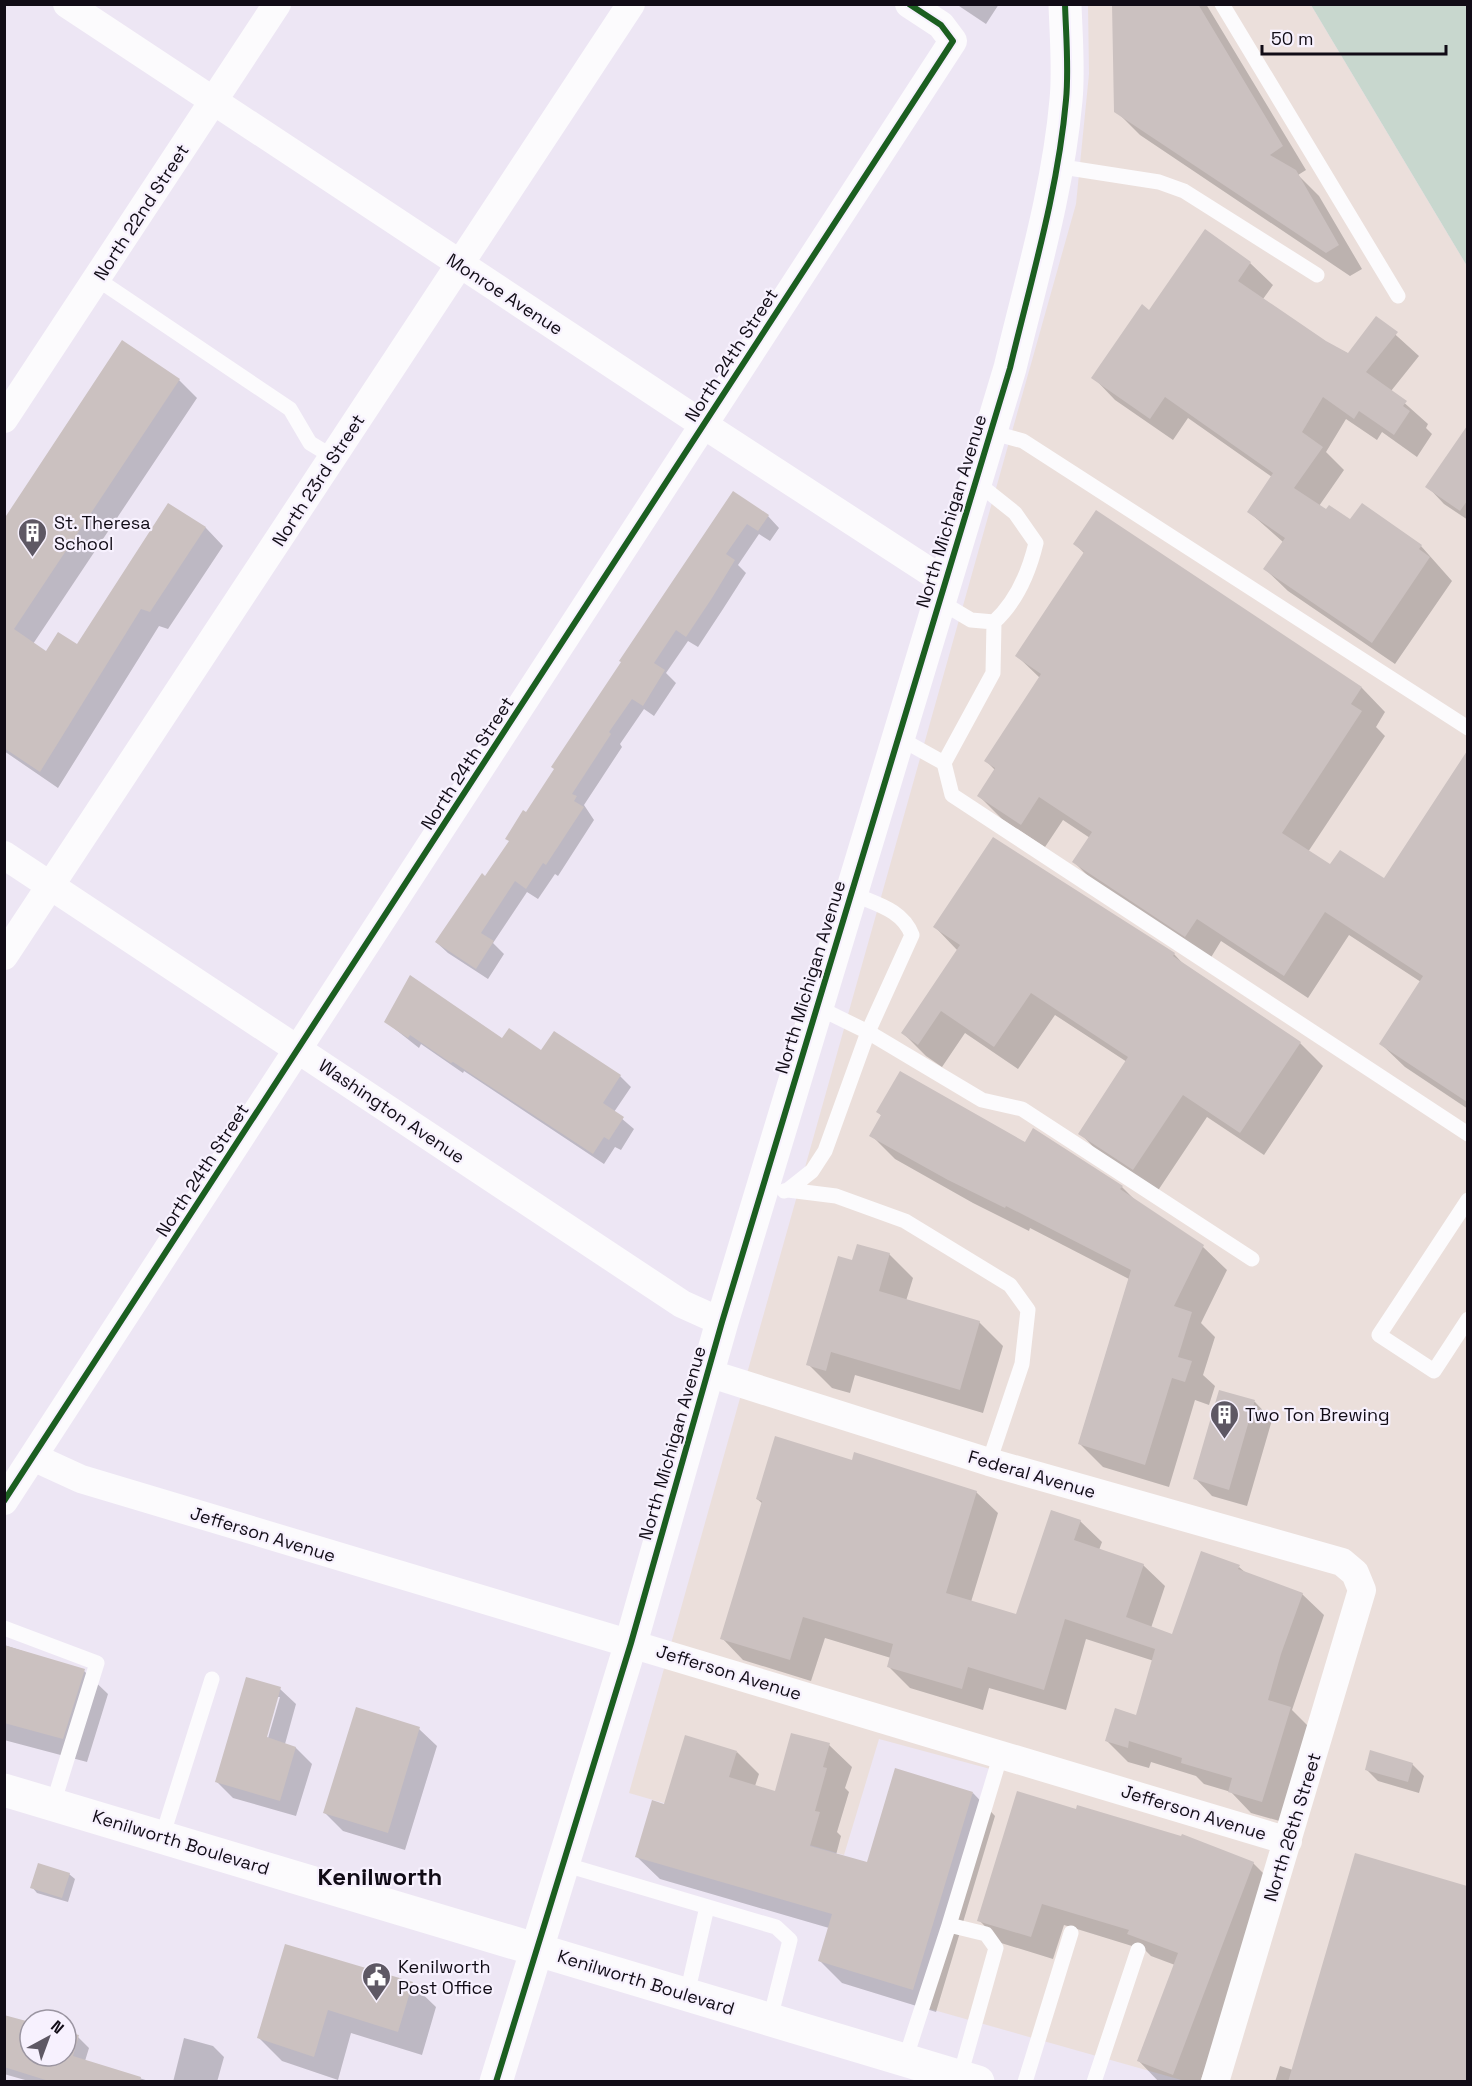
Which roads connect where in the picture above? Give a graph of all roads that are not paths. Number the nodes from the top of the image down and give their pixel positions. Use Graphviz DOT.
graph roads {
  1 [pos="67,4"];
  2 [pos="277,4"];
  3 [pos="631,4"];
  4 [pos="909,4"];
  5 [pos="1065,4"];
  6 [pos="1222,4"];
  7 [pos="214,101"];
  8 [pos="1056,166"];
  9 [pos="460,264"];
  10 [pos="1317,275"];
  11 [pos="97,279"];
  12 [pos="1398,296"];
  13 [pos="4,419"];
  14 [pos="704,425"];
  15 [pos="990,432"];
  16 [pos="333,457"];
  17 [pos="975,481"];
  18 [pos="942,591"];
  19 [pos="994,622"];
  20 [pos="1467,728"];
  21 [pos="899,738"];
  22 [pos="944,763"];
  23 [pos="4,855"];
  24 [pos="51,885"];
  25 [pos="851,893"];
  26 [pos="4,956"];
  27 [pos="817,1007"];
  28 [pos="868,1032"];
  29 [pos="299,1048"];
  30 [pos="1467,1134"];
  31 [pos="775,1192"];
  32 [pos="1467,1200"];
  33 [pos="1252,1259"];
  34 [pos="1467,1320"];
  35 [pos="722,1322"];
  36 [pos="708,1373"];
  37 [pos="33,1457"];
  38 [pos="989,1462"];
  39 [pos="4,1501"];
  40 [pos="1355,1573"];
  41 [pos="4,1628"];
  42 [pos="631,1643"];
  43 [pos="212,1679"];
  44 [pos="1001,1754"];
  45 [pos="4,1790"];
  46 [pos="53,1804"];
  47 [pos="162,1837"];
  48 [pos="1288,1841"];
  49 [pos="563,1864"];
  50 [pos="707,1907"];
  51 [pos="949,1926"];
  52 [pos="1071,1933"];
  53 [pos="537,1949"];
  54 [pos="1138,1950"];
  55 [pos="687,1994"];
  56 [pos="770,2019"];
  57 [pos="905,2060"];
  58 [pos="969,2079"];
  59 [pos="496,2082"];
  60 [pos="1025,2082"];
  61 [pos="1094,2082"];
  62 [pos="1215,2082"];
  1 -- 7 [label="street, Monroe Avenue"];
  2 -- 7 [label="street, North 22nd Street"];
  3 -- 9 [label="street, North 23rd Street"];
  4 -- 14 [label="street, North 24th Street"];
  5 -- 8 [label="street, North Michigan Avenue"];
  6 -- 12 [label="lane"];
  7 -- 9 [label="street, Monroe Avenue"];
  7 -- 11 [label="street, North 22nd Street"];
  8 -- 10 [label="lane"];
  8 -- 15 [label="street, North Michigan Avenue"];
  9 -- 14 [label="street, Monroe Avenue"];
  9 -- 16 [label="street, North 23rd Street"];
  11 -- 13 [label="street, North 22nd Street"];
  11 -- 16 [label="lane"];
  14 -- 18 [label="street, Monroe Avenue"];
  14 -- 29 [label="street, North 24th Street"];
  15 -- 17 [label="street, North Michigan Avenue"];
  15 -- 20 [label="lane"];
  16 -- 24 [label="street, North 23rd Street"];
  17 -- 18 [label="street, North Michigan Avenue"];
  17 -- 19 [label="lane"];
  18 -- 19 [label="lane"];
  18 -- 21 [label="street, North Michigan Avenue"];
  19 -- 22 [label="lane"];
  21 -- 22 [label="lane"];
  21 -- 25 [label="street, North Michigan Avenue"];
  22 -- 30 [label="lane"];
  23 -- 24 [label="street, Washington Avenue"];
  24 -- 26 [label="street, North 23rd Street"];
  24 -- 29 [label="street, Washington Avenue"];
  25 -- 27 [label="street, North Michigan Avenue"];
  25 -- 28 [label="lane"];
  27 -- 28 [label="lane"];
  27 -- 31 [label="street, North Michigan Avenue"];
  28 -- 31 [label="lane"];
  28 -- 33 [label="lane"];
  29 -- 35 [label="street, Washington Avenue"];
  29 -- 37 [label="street, North 24th Street"];
  31 -- 35 [label="street, North Michigan Avenue"];
  31 -- 38 [label="lane"];
  32 -- 34 [label="lane"];
  35 -- 36 [label="street, North Michigan Avenue"];
  36 -- 38 [label="street, Federal Avenue"];
  36 -- 42 [label="street, North Michigan Avenue"];
  37 -- 39 [label="street, North 24th Street"];
  37 -- 42 [label="street, Jefferson Avenue"];
  38 -- 40 [label="street, Federal Avenue"];
  40 -- 48 [label="street, North 26th Street"];
  41 -- 46 [label="lane"];
  42 -- 44 [label="street, Jefferson Avenue"];
  42 -- 49 [label="street, North Michigan Avenue"];
  43 -- 47 [label="lane"];
  44 -- 48 [label="street, Jefferson Avenue"];
  44 -- 51 [label="lane"];
  45 -- 46 [label="street, Kenilworth Boulevard"];
  46 -- 47 [label="street, Kenilworth Boulevard"];
  47 -- 53 [label="street, Kenilworth Boulevard"];
  48 -- 62 [label="street, North 26th Street"];
  49 -- 50 [label="lane"];
  49 -- 53 [label="street, North Michigan Avenue"];
  50 -- 55 [label="lane"];
  50 -- 56 [label="lane"];
  51 -- 57 [label="lane"];
  51 -- 58 [label="lane"];
  52 -- 60 [label="lane"];
  53 -- 55 [label="street, Kenilworth Boulevard"];
  53 -- 59 [label="street, North Michigan Avenue"];
  54 -- 61 [label="lane"];
  55 -- 56 [label="street, Kenilworth Boulevard"];
  56 -- 57 [label="street, Kenilworth Boulevard"];
  57 -- 58 [label="street, Kenilworth Boulevard"];
}
